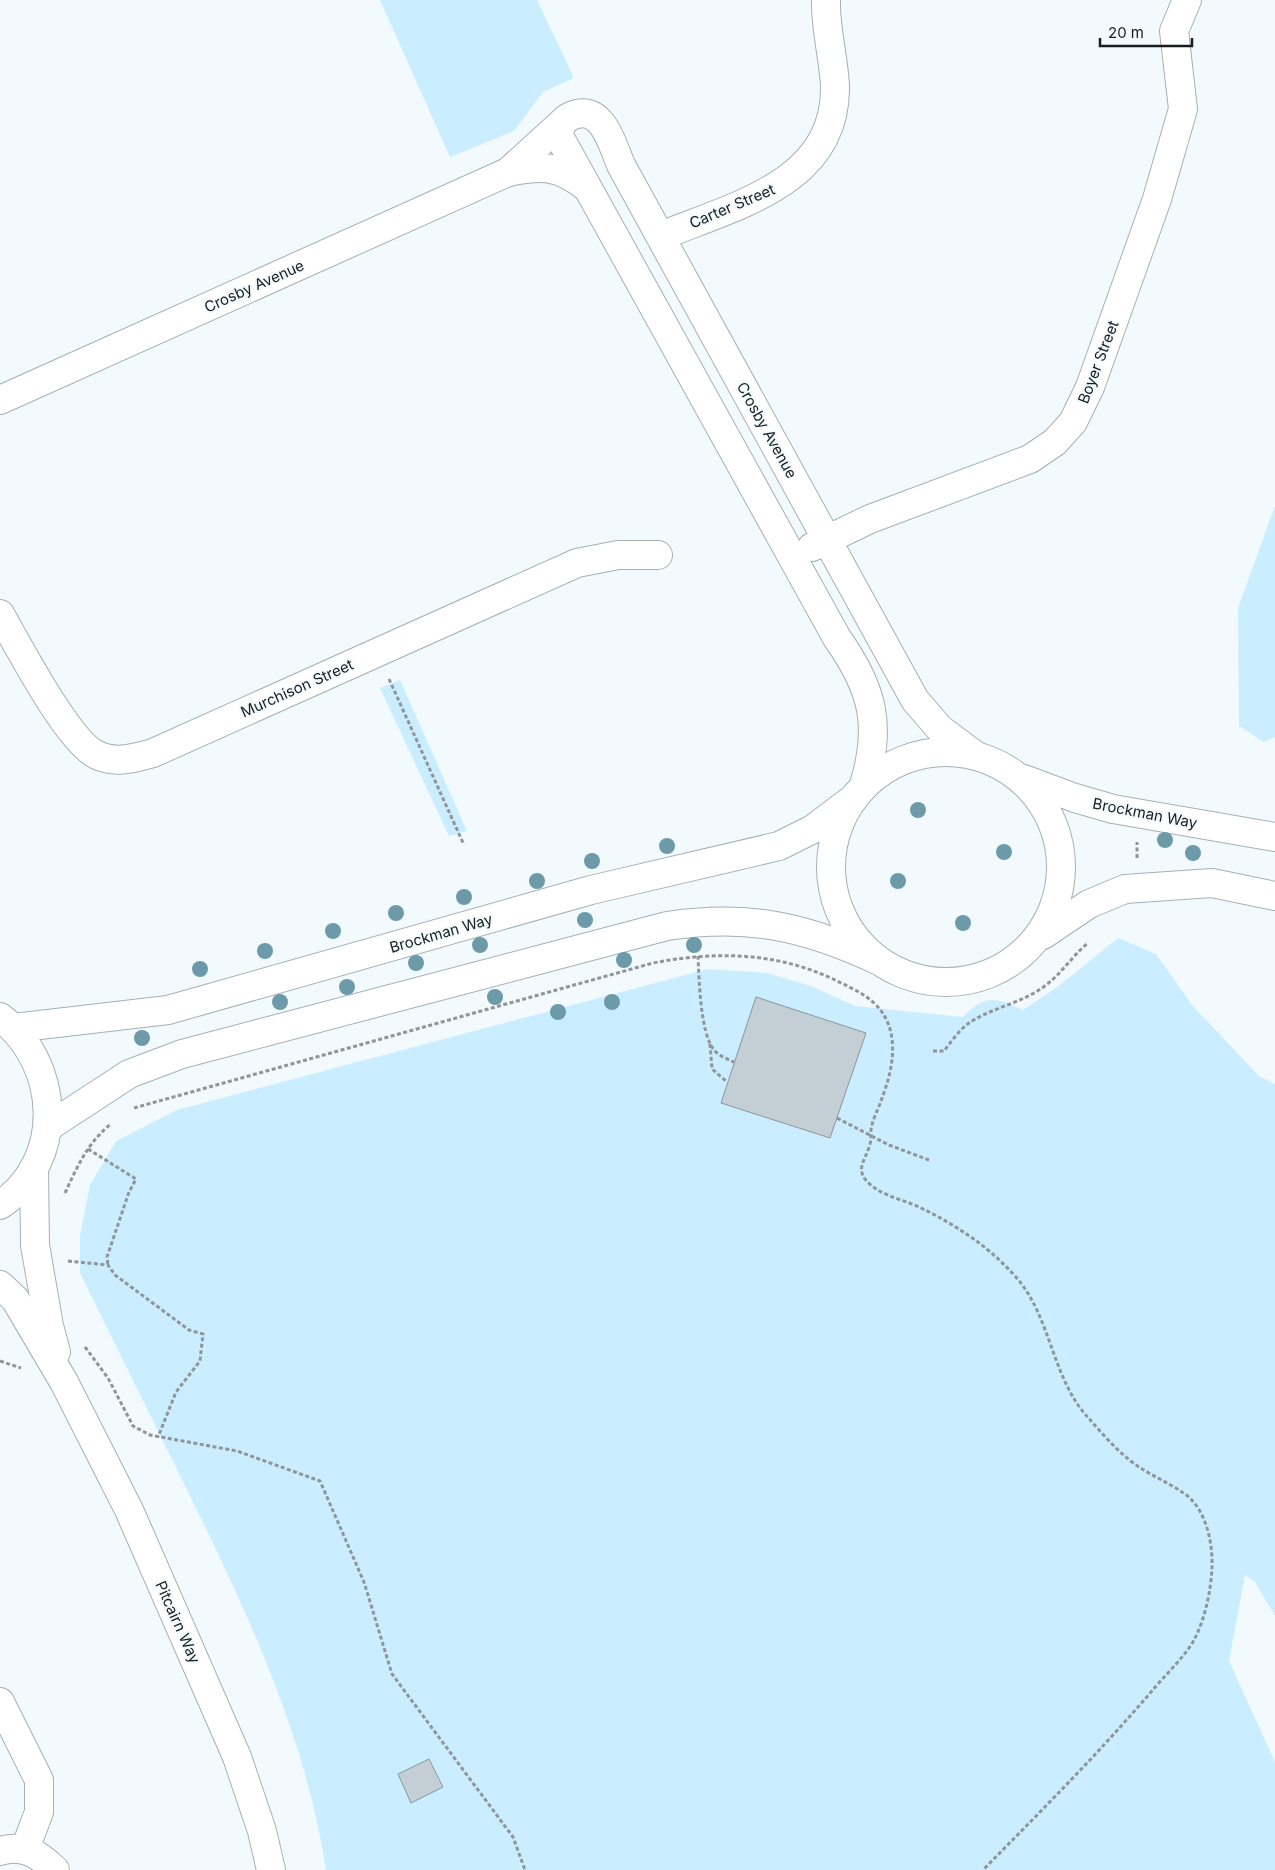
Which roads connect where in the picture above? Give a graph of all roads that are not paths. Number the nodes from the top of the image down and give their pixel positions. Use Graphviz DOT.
graph roads {
  1 [pos="826,0"];
  2 [pos="1187,0"];
  3 [pos="565,120"];
  4 [pos="508,172"];
  5 [pos="586,187"];
  6 [pos="661,236"];
  7 [pos="0,400"];
  8 [pos="828,539"];
  9 [pos="658,555"];
  10 [pos="792,556"];
  11 [pos="0,614"];
  12 [pos="975,756"];
  13 [pos="1018,776"];
  14 [pos="859,791"];
  15 [pos="1275,837"];
  16 [pos="1275,896"];
  17 [pos="1039,937"];
  18 [pos="877,960"];
  19 [pos="7,1023"];
  20 [pos="48,1127"];
  21 [pos="34,1168"];
  22 [pos="0,1205"];
  23 [pos="0,1285"];
  24 [pos="64,1382"];
  25 [pos="0,1702"];
  26 [pos="12,1850"];
  27 [pos="55,1870"];
  28 [pos="271,1870"];
  1 -- 6 [label="street, Carter Street"];
  2 -- 8 [label="street, Boyer Street"];
  3 -- 4 [label="street, Crosby Avenue"];
  3 -- 5 [label="street, Crosby Avenue"];
  3 -- 6 [label="street, Crosby Avenue"];
  4 -- 5 [label="street, Crosby Avenue"];
  4 -- 7 [label="street, Crosby Avenue"];
  5 -- 10 [label="street, Crosby Avenue"];
  6 -- 8 [label="street, Crosby Avenue"];
  8 -- 10 [label="street, Boyer Street"];
  8 -- 12 [label="street, Crosby Avenue"];
  9 -- 11 [label="street, Murchison Street"];
  10 -- 14 [label="street, Crosby Avenue"];
  12 -- 13 [label="street"];
  12 -- 14 [label="street, Brockman Way"];
  13 -- 15 [label="street, Brockman Way"];
  13 -- 17 [label="street"];
  14 -- 18 [label="street"];
  14 -- 19 [label="street, Brockman Way"];
  16 -- 17 [label="street"];
  17 -- 18 [label="street"];
  18 -- 20 [label="street"];
  19 -- 20 [label="street"];
  20 -- 21 [label="street"];
  21 -- 22 [label="street"];
  21 -- 24 [label="street, Pitcairn Way"];
  23 -- 24 [label="street, Pitcairn Way"];
  24 -- 28 [label="street, Pitcairn Way"];
  25 -- 26 [label="street"];
  26 -- 27 [label="street"];
}
